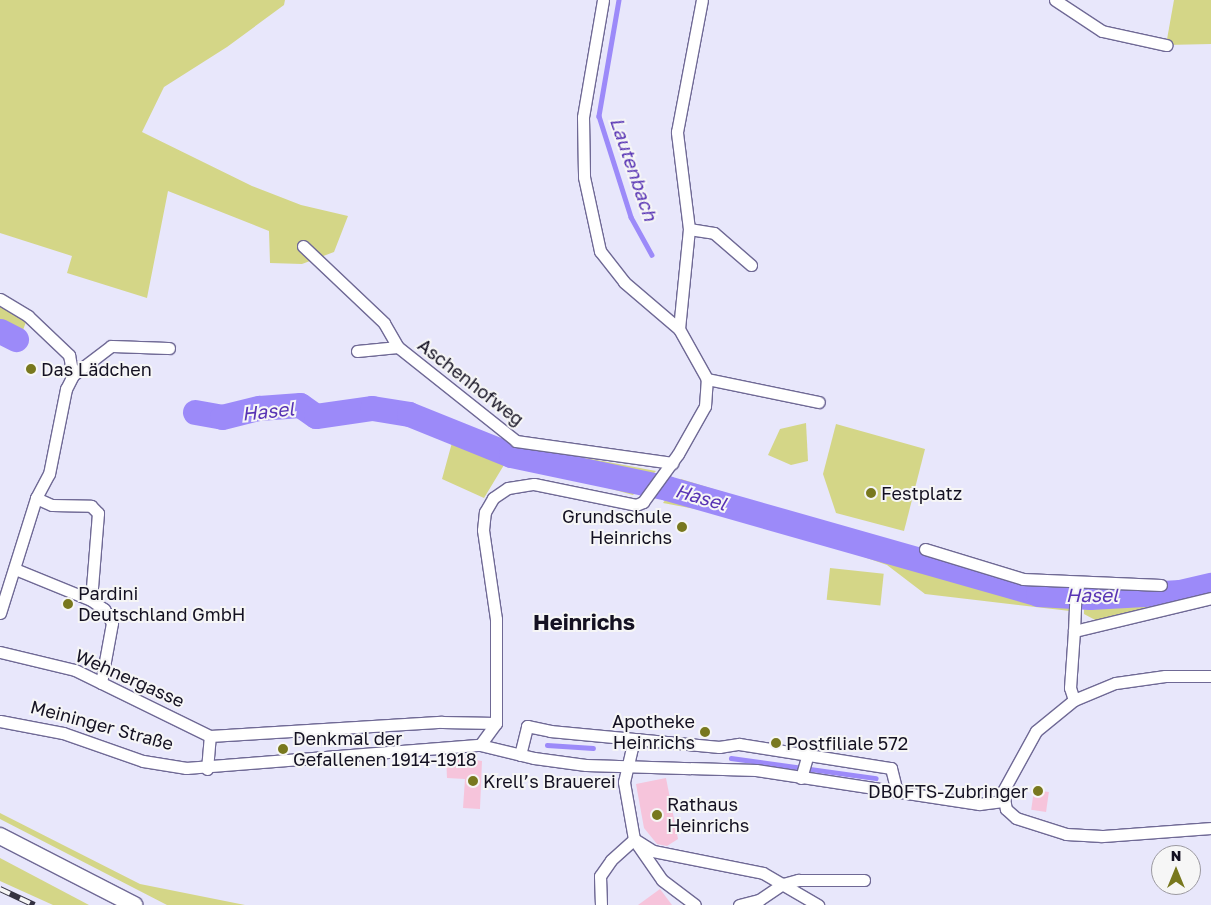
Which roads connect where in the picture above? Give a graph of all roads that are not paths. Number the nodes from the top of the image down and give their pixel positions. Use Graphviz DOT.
graph roads {
  1 [pos="603,0"];
  2 [pos="702,0"];
  3 [pos="1055,0"];
  4 [pos="1166,45"];
  5 [pos="689,228"];
  6 [pos="303,246"];
  7 [pos="751,265"];
  8 [pos="0,299"];
  9 [pos="679,329"];
  10 [pos="398,347"];
  11 [pos="169,348"];
  12 [pos="357,351"];
  13 [pos="73,375"];
  14 [pos="707,379"];
  15 [pos="819,402"];
  16 [pos="668,467"];
  17 [pos="36,498"];
  18 [pos="925,549"];
  19 [pos="15,569"];
  20 [pos="1076,582"];
  21 [pos="1161,585"];
  22 [pos="1211,598"];
  23 [pos="91,600"];
  24 [pos="0,613"];
  25 [pos="1074,632"];
  26 [pos="0,652"];
  27 [pos="1211,676"];
  28 [pos="101,683"];
  29 [pos="1074,700"];
  30 [pos="0,721"];
  31 [pos="496,723"];
  32 [pos="210,736"];
  33 [pos="634,739"];
  34 [pos="480,744"];
  35 [pos="719,747"];
  36 [pos="520,755"];
  37 [pos="807,756"];
  38 [pos="630,768"];
  39 [pos="718,768"];
  40 [pos="207,769"];
  41 [pos="801,775"];
  42 [pos="897,792"];
  43 [pos="1003,800"];
  44 [pos="1211,828"];
  45 [pos="0,836"];
  46 [pos="634,839"];
  47 [pos="864,880"];
  48 [pos="783,884"];
  49 [pos="134,905"];
  50 [pos="601,905"];
  51 [pos="695,905"];
  52 [pos="739,905"];
  53 [pos="818,905"];
  1 -- 9 [label="street"];
  2 -- 5 [label="street"];
  3 -- 4 [label="street"];
  5 -- 7 [label="street"];
  5 -- 9 [label="street"];
  6 -- 10 [label="street, Aschenhofweg"];
  8 -- 13 [label="street"];
  9 -- 14 [label="street"];
  10 -- 12 [label="street, Aschenhofweg"];
  10 -- 16 [label="street, Aschenhofweg"];
  11 -- 13 [label="street"];
  13 -- 17 [label="street"];
  14 -- 15 [label="street"];
  14 -- 16 [label="street"];
  16 -- 31 [label="street"];
  17 -- 19 [label="street"];
  17 -- 23 [label="street"];
  18 -- 20 [label="street"];
  19 -- 23 [label="street"];
  19 -- 24 [label="street"];
  20 -- 21 [label="street"];
  20 -- 25 [label="street"];
  22 -- 25 [label="street"];
  23 -- 28 [label="street"];
  25 -- 29 [label="street"];
  26 -- 28 [label="street, Wehnergasse"];
  27 -- 29 [label="street"];
  28 -- 32 [label="street, Wehnergasse"];
  29 -- 43 [label="street"];
  30 -- 40 [label="street, Meininger Straße"];
  31 -- 32 [label="street"];
  31 -- 34 [label="street"];
  32 -- 40 [label="street"];
  33 -- 35 [label="street"];
  33 -- 36 [label="street"];
  33 -- 38 [label="street"];
  34 -- 36 [label="street, Meininger Straße"];
  34 -- 40 [label="street, Meininger Straße"];
  35 -- 37 [label="street"];
  35 -- 39 [label="street"];
  36 -- 38 [label="street, Meininger Straße"];
  37 -- 41 [label="street"];
  37 -- 42 [label="street"];
  38 -- 39 [label="street, Meininger Straße"];
  38 -- 46 [label="street"];
  39 -- 41 [label="street, Meininger Straße"];
  41 -- 42 [label="street, Meininger Straße"];
  42 -- 43 [label="street, Meininger Straße"];
  43 -- 44 [label="street"];
  45 -- 49 [label="main road"];
  46 -- 48 [label="street"];
  46 -- 50 [label="street"];
  46 -- 51 [label="street"];
  47 -- 48 [label="street"];
  48 -- 52 [label="street"];
  48 -- 53 [label="street"];
}
